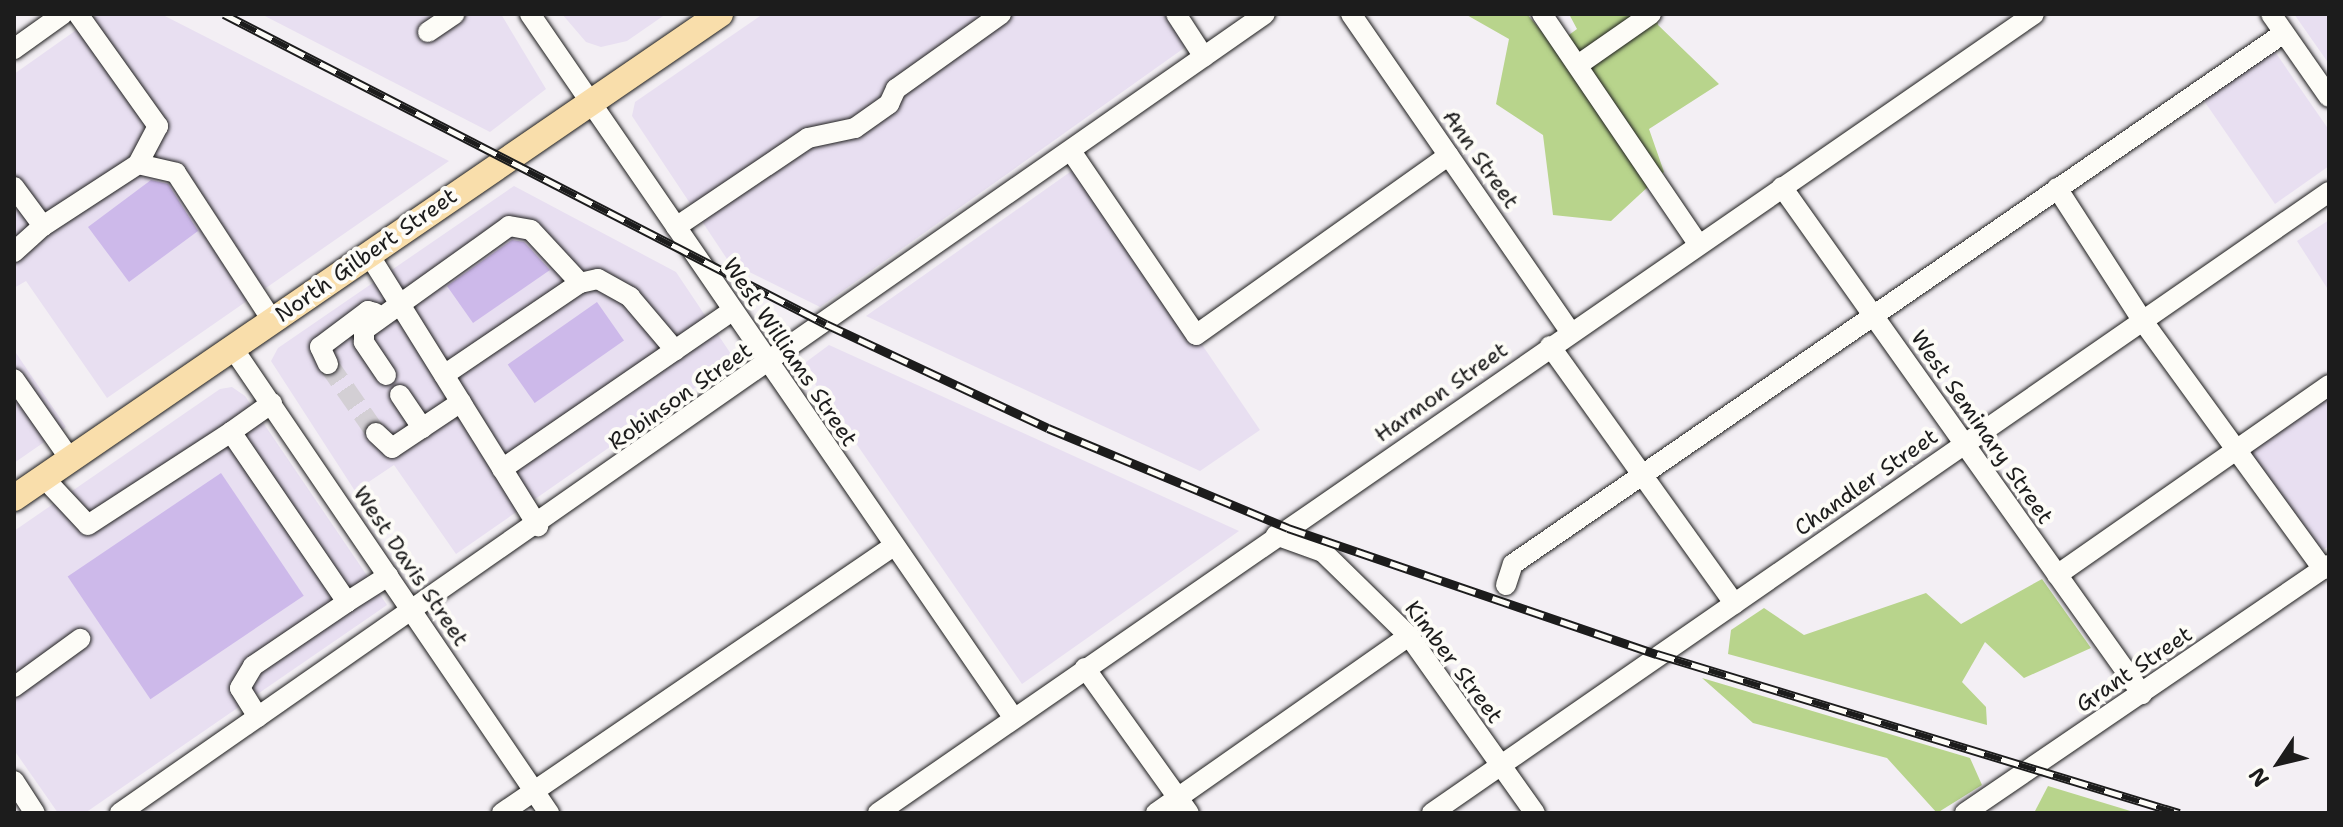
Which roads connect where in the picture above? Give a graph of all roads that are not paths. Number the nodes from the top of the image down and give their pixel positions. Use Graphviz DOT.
graph roads {
  1 [pos="63,14"];
  2 [pos="78,14"];
  3 [pos="455,14"];
  4 [pos="530,14"];
  5 [pos="720,14"];
  6 [pos="1001,14"];
  7 [pos="1176,14"];
  8 [pos="1265,14"];
  9 [pos="1351,14"];
  10 [pos="1542,14"];
  11 [pos="1651,14"];
  12 [pos="2034,14"];
  13 [pos="2271,14"];
  14 [pos="428,32"];
  15 [pos="2284,33"];
  16 [pos="14,49"];
  17 [pos="1204,57"];
  18 [pos="1578,65"];
  19 [pos="2329,97"];
  20 [pos="590,101"];
  21 [pos="1071,151"];
  22 [pos="1449,155"];
  23 [pos="138,164"];
  24 [pos="14,187"];
  25 [pos="1782,187"];
  26 [pos="2057,188"];
  27 [pos="2329,192"];
  28 [pos="43,226"];
  29 [pos="676,227"];
  30 [pos="1699,245"];
  31 [pos="14,252"];
  32 [pos="368,253"];
  33 [pos="580,283"];
  34 [pos="400,304"];
  35 [pos="732,311"];
  36 [pos="1873,314"];
  37 [pos="382,317"];
  38 [pos="272,320"];
  39 [pos="2142,320"];
  40 [pos="1570,331"];
  41 [pos="1550,346"];
  42 [pos="232,347"];
  43 [pos="675,350"];
  44 [pos="768,363"];
  45 [pos="328,364"];
  46 [pos="386,375"];
  47 [pos="444,375"];
  48 [pos="14,379"];
  49 [pos="2329,385"];
  50 [pos="400,395"];
  51 [pos="461,402"];
  52 [pos="272,403"];
  53 [pos="422,428"];
  54 [pos="231,432"];
  55 [pos="376,433"];
  56 [pos="1963,442"];
  57 [pos="2239,447"];
  58 [pos="70,459"];
  59 [pos="502,469"];
  60 [pos="1642,473"];
  61 [pos="44,478"];
  62 [pos="14,498"];
  63 [pos="538,526"];
  64 [pos="1276,535"];
  65 [pos="894,546"];
  66 [pos="2326,567"];
  67 [pos="2057,575"];
  68 [pos="388,576"];
  69 [pos="1506,585"];
  70 [pos="347,602"];
  71 [pos="1735,604"];
  72 [pos="414,612"];
  73 [pos="1409,636"];
  74 [pos="80,639"];
  75 [pos="1085,668"];
  76 [pos="14,687"];
  77 [pos="2142,694"];
  78 [pos="258,717"];
  79 [pos="1013,717"];
  80 [pos="1501,765"];
  81 [pos="14,781"];
  82 [pos="533,790"];
  83 [pos="1184,805"];
  84 [pos="35,813"];
  85 [pos="120,813"];
  86 [pos="502,813"];
  87 [pos="549,813"];
  88 [pos="878,813"];
  89 [pos="1156,813"];
  90 [pos="1432,813"];
  91 [pos="1535,813"];
  92 [pos="1965,813"];
  1 -- 16 [label="street"];
  2 -- 23 [label="street"];
  3 -- 14 [label="street"];
  4 -- 20 [label="street, West Williams Street"];
  5 -- 20 [label="main road, North Gilbert Street"];
  6 -- 29 [label="street"];
  7 -- 17 [label="street"];
  8 -- 17 [label="street, Robinson Street"];
  9 -- 22 [label="street, Ann Street"];
  10 -- 18 [label="street"];
  11 -- 18 [label="street"];
  12 -- 25 [label="street, Harmon Street"];
  13 -- 15 [label="street"];
  15 -- 19 [label="street"];
  15 -- 26 [label="street"];
  17 -- 21 [label="street, Robinson Street"];
  18 -- 30 [label="street"];
  20 -- 29 [label="street, West Williams Street"];
  20 -- 32 [label="main road, North Gilbert Street"];
  21 -- 22 [label="street"];
  21 -- 44 [label="street, Robinson Street"];
  22 -- 40 [label="street, Ann Street"];
  23 -- 28 [label="street"];
  23 -- 38 [label="street"];
  24 -- 28 [label="street"];
  25 -- 30 [label="street, Harmon Street"];
  25 -- 36 [label="street, West Seminary Street"];
  26 -- 36 [label="street"];
  26 -- 39 [label="street"];
  27 -- 39 [label="street, Chandler Street"];
  28 -- 31 [label="street"];
  29 -- 35 [label="street, West Williams Street"];
  30 -- 40 [label="street, Harmon Street"];
  32 -- 34 [label="street"];
  32 -- 38 [label="main road, North Gilbert Street"];
  33 -- 34 [label="street"];
  33 -- 43 [label="street"];
  33 -- 47 [label="street"];
  34 -- 37 [label="street"];
  34 -- 47 [label="street"];
  35 -- 43 [label="street"];
  35 -- 44 [label="street, West Williams Street"];
  36 -- 56 [label="street, West Seminary Street"];
  36 -- 60 [label="street"];
  37 -- 45 [label="street"];
  37 -- 46 [label="street"];
  38 -- 42 [label="main road, North Gilbert Street"];
  39 -- 56 [label="street, Chandler Street"];
  39 -- 57 [label="street"];
  40 -- 41 [label="street, Harmon Street"];
  41 -- 60 [label="street"];
  41 -- 64 [label="street, Harmon Street"];
  42 -- 52 [label="street, West Davis Street"];
  42 -- 58 [label="main road, North Gilbert Street"];
  43 -- 59 [label="street"];
  44 -- 63 [label="street, Robinson Street"];
  44 -- 65 [label="street, West Williams Street"];
  47 -- 51 [label="street"];
  48 -- 58 [label="street"];
  49 -- 57 [label="street"];
  50 -- 53 [label="street"];
  51 -- 53 [label="street"];
  51 -- 59 [label="street"];
  52 -- 54 [label="street"];
  52 -- 68 [label="street, West Davis Street"];
  53 -- 55 [label="street"];
  54 -- 61 [label="street"];
  54 -- 70 [label="street"];
  56 -- 67 [label="street, West Seminary Street"];
  56 -- 71 [label="street, Chandler Street"];
  57 -- 66 [label="street"];
  57 -- 67 [label="street"];
  58 -- 61 [label="main road, North Gilbert Street"];
  59 -- 63 [label="street"];
  60 -- 69 [label="street"];
  60 -- 71 [label="street"];
  61 -- 62 [label="main road, North Gilbert Street"];
  63 -- 72 [label="street, Robinson Street"];
  64 -- 73 [label="street, Kimber Street"];
  64 -- 75 [label="street, Harmon Street"];
  65 -- 79 [label="street, West Williams Street"];
  65 -- 82 [label="street"];
  66 -- 77 [label="street, Grant Street"];
  67 -- 77 [label="street, West Seminary Street"];
  68 -- 70 [label="street"];
  68 -- 72 [label="street, West Davis Street"];
  70 -- 78 [label="street"];
  71 -- 80 [label="street, Chandler Street"];
  72 -- 78 [label="street, Robinson Street"];
  72 -- 82 [label="street, West Davis Street"];
  73 -- 80 [label="street, Kimber Street"];
  73 -- 83 [label="street"];
  74 -- 76 [label="street"];
  75 -- 79 [label="street, Harmon Street"];
  75 -- 83 [label="street"];
  77 -- 92 [label="street, Grant Street"];
  78 -- 85 [label="street, Robinson Street"];
  79 -- 88 [label="street, Harmon Street"];
  80 -- 90 [label="street, Chandler Street"];
  80 -- 91 [label="street, Kimber Street"];
  81 -- 84 [label="street"];
  82 -- 86 [label="street"];
  82 -- 87 [label="street, West Davis Street"];
  83 -- 89 [label="street"];
}
